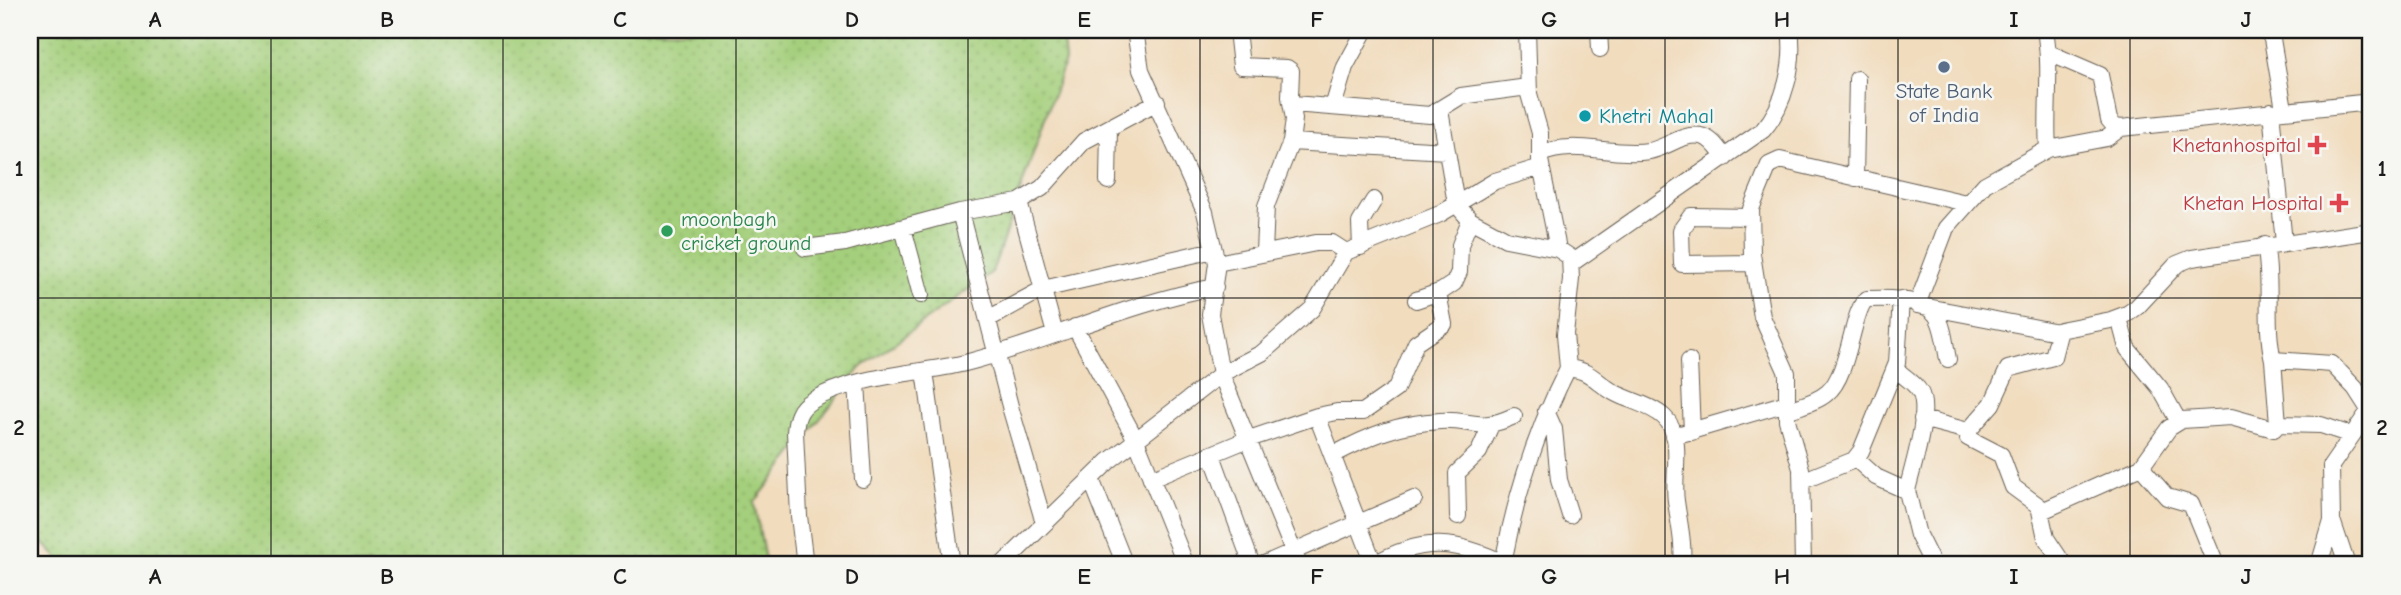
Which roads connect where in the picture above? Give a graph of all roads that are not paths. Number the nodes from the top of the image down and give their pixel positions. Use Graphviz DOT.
graph roads {
  1 [pos="1135,30"];
  2 [pos="1237,30"];
  3 [pos="1365,30"];
  4 [pos="1527,30"];
  5 [pos="1599,30"];
  6 [pos="1790,30"];
  7 [pos="2045,30"];
  8 [pos="2267,30"];
  9 [pos="1600,49"];
  10 [pos="2049,53"];
  11 [pos="1857,79"];
  12 [pos="1528,87"];
  13 [pos="1157,102"];
  14 [pos="2371,102"];
  15 [pos="1293,104"];
  16 [pos="1333,107"];
  17 [pos="1440,110"];
  18 [pos="2278,110"];
  19 [pos="1109,128"];
  20 [pos="2121,128"];
  21 [pos="1755,138"];
  22 [pos="1291,142"];
  23 [pos="2048,149"];
  24 [pos="1447,150"];
  25 [pos="1725,158"];
  26 [pos="1540,161"];
  27 [pos="1771,162"];
  28 [pos="1855,178"];
  29 [pos="1108,181"];
  30 [pos="1676,191"];
  31 [pos="1374,200"];
  32 [pos="1019,202"];
  33 [pos="1966,203"];
  34 [pos="1456,204"];
  35 [pos="960,212"];
  36 [pos="1691,216"];
  37 [pos="1750,217"];
  38 [pos="1470,220"];
  39 [pos="903,228"];
  40 [pos="2371,231"];
  41 [pos="2284,243"];
  42 [pos="2265,245"];
  43 [pos="805,248"];
  44 [pos="1354,249"];
  45 [pos="1558,249"];
  46 [pos="1264,252"];
  47 [pos="1216,256"];
  48 [pos="1572,263"];
  49 [pos="1752,263"];
  50 [pos="1215,287"];
  51 [pos="1043,289"];
  52 [pos="1438,293"];
  53 [pos="921,295"];
  54 [pos="1416,300"];
  55 [pos="1909,302"];
  56 [pos="2119,318"];
  57 [pos="988,319"];
  58 [pos="1075,327"];
  59 [pos="2058,332"];
  60 [pos="1055,334"];
  61 [pos="997,354"];
  62 [pos="1948,359"];
  63 [pos="2273,360"];
  64 [pos="1689,361"];
  65 [pos="1568,368"];
  66 [pos="1895,369"];
  67 [pos="925,371"];
  68 [pos="1220,374"];
  69 [pos="857,383"];
  70 [pos="1787,407"];
  71 [pos="1546,411"];
  72 [pos="2371,411"];
  73 [pos="1514,415"];
  74 [pos="1317,416"];
  75 [pos="1922,419"];
  76 [pos="2179,422"];
  77 [pos="2278,424"];
  78 [pos="1491,425"];
  79 [pos="1968,431"];
  80 [pos="1692,432"];
  81 [pos="2351,435"];
  82 [pos="1674,436"];
  83 [pos="1136,440"];
  84 [pos="1246,440"];
  85 [pos="1212,455"];
  86 [pos="1333,455"];
  87 [pos="1856,459"];
  88 [pos="2141,467"];
  89 [pos="863,479"];
  90 [pos="1091,479"];
  91 [pos="1151,479"];
  92 [pos="1802,481"];
  93 [pos="1907,491"];
  94 [pos="1415,499"];
  95 [pos="2042,511"];
  96 [pos="1570,515"];
  97 [pos="1458,516"];
  98 [pos="2332,521"];
  99 [pos="1044,523"];
  100 [pos="1360,523"];
  101 [pos="1296,559"];
  102 [pos="1479,559"];
  103 [pos="1505,564"];
  104 [pos="805,565"];
  105 [pos="952,565"];
  106 [pos="1002,565"];
  107 [pos="1125,565"];
  108 [pos="1186,565"];
  109 [pos="1252,565"];
  110 [pos="1262,565"];
  111 [pos="1373,565"];
  112 [pos="1682,565"];
  113 [pos="1803,565"];
  114 [pos="1933,565"];
  115 [pos="2064,565"];
  116 [pos="2216,565"];
  117 [pos="2319,565"];
  118 [pos="2347,565"];
  1 -- 13 [label="street"];
  2 -- 15 [label="street"];
  3 -- 16 [label="street"];
  4 -- 12 [label="street"];
  5 -- 9 [label="street"];
  6 -- 21 [label="street"];
  7 -- 10 [label="street"];
  8 -- 18 [label="street"];
  10 -- 20 [label="street"];
  10 -- 23 [label="street"];
  11 -- 28 [label="street"];
  12 -- 17 [label="street"];
  12 -- 26 [label="street"];
  13 -- 19 [label="street"];
  13 -- 47 [label="street"];
  14 -- 18 [label="street"];
  15 -- 16 [label="street"];
  15 -- 22 [label="street"];
  16 -- 17 [label="street"];
  17 -- 24 [label="street"];
  18 -- 20 [label="street"];
  18 -- 41 [label="street"];
  19 -- 29 [label="street"];
  19 -- 32 [label="street"];
  20 -- 23 [label="street"];
  21 -- 25 [label="street"];
  21 -- 27 [label="street"];
  22 -- 24 [label="street"];
  22 -- 46 [label="street"];
  23 -- 33 [label="street"];
  24 -- 34 [label="street"];
  25 -- 26 [label="street"];
  25 -- 30 [label="street"];
  26 -- 34 [label="street"];
  26 -- 45 [label="street"];
  27 -- 28 [label="street"];
  27 -- 37 [label="street"];
  28 -- 33 [label="street"];
  30 -- 36 [label="street"];
  30 -- 48 [label="street"];
  31 -- 44 [label="street"];
  32 -- 35 [label="street"];
  32 -- 51 [label="street"];
  33 -- 55 [label="street"];
  34 -- 38 [label="street"];
  34 -- 44 [label="street"];
  35 -- 39 [label="street"];
  35 -- 57 [label="street"];
  36 -- 37 [label="street"];
  36 -- 49 [label="street"];
  37 -- 49 [label="street"];
  38 -- 45 [label="street"];
  38 -- 52 [label="street"];
  39 -- 43 [label="street"];
  39 -- 53 [label="street"];
  40 -- 41 [label="street"];
  41 -- 42 [label="street"];
  42 -- 56 [label="street"];
  42 -- 63 [label="street"];
  44 -- 46 [label="street"];
  44 -- 68 [label="street"];
  45 -- 48 [label="street"];
  46 -- 47 [label="street"];
  47 -- 50 [label="street"];
  47 -- 51 [label="street"];
  48 -- 65 [label="street"];
  49 -- 70 [label="street"];
  50 -- 58 [label="street"];
  50 -- 68 [label="street"];
  51 -- 57 [label="street"];
  51 -- 60 [label="street"];
  52 -- 54 [label="street"];
  52 -- 74 [label="street"];
  55 -- 59 [label="street"];
  55 -- 62 [label="street"];
  55 -- 66 [label="street"];
  55 -- 70 [label="street"];
  56 -- 59 [label="street"];
  56 -- 76 [label="street"];
  57 -- 61 [label="street"];
  58 -- 60 [label="street"];
  58 -- 83 [label="street"];
  59 -- 79 [label="street"];
  60 -- 61 [label="street"];
  61 -- 67 [label="street"];
  61 -- 99 [label="street"];
  63 -- 72 [label="street"];
  63 -- 77 [label="street"];
  64 -- 80 [label="street"];
  65 -- 71 [label="street"];
  65 -- 82 [label="street"];
  66 -- 75 [label="street"];
  66 -- 87 [label="street"];
  67 -- 69 [label="street"];
  67 -- 105 [label="street"];
  68 -- 83 [label="street"];
  68 -- 84 [label="street"];
  69 -- 89 [label="street"];
  69 -- 104 [label="street"];
  70 -- 80 [label="street"];
  70 -- 92 [label="street"];
  71 -- 96 [label="street"];
  71 -- 103 [label="street"];
  72 -- 81 [label="street"];
  73 -- 78 [label="street"];
  74 -- 84 [label="street"];
  74 -- 86 [label="street"];
  75 -- 79 [label="street"];
  75 -- 93 [label="street"];
  76 -- 77 [label="street"];
  76 -- 88 [label="street"];
  77 -- 81 [label="street"];
  78 -- 86 [label="street"];
  78 -- 97 [label="street"];
  79 -- 95 [label="street"];
  80 -- 82 [label="street"];
  81 -- 98 [label="street"];
  82 -- 112 [label="street"];
  83 -- 90 [label="street"];
  83 -- 91 [label="street"];
  84 -- 85 [label="street"];
  84 -- 101 [label="street"];
  85 -- 91 [label="street"];
  85 -- 109 [label="street"];
  86 -- 100 [label="street"];
  87 -- 92 [label="street"];
  87 -- 93 [label="street"];
  88 -- 95 [label="street"];
  88 -- 116 [label="street"];
  90 -- 99 [label="street"];
  90 -- 107 [label="street"];
  91 -- 108 [label="street"];
  92 -- 113 [label="street"];
  93 -- 114 [label="street"];
  94 -- 100 [label="street"];
  95 -- 115 [label="street"];
  98 -- 117 [label="street"];
  98 -- 118 [label="street"];
  99 -- 106 [label="street"];
  100 -- 101 [label="street"];
  100 -- 111 [label="street"];
  101 -- 110 [label="street"];
  102 -- 103 [label="street"];
  102 -- 111 [label="street"];
}
